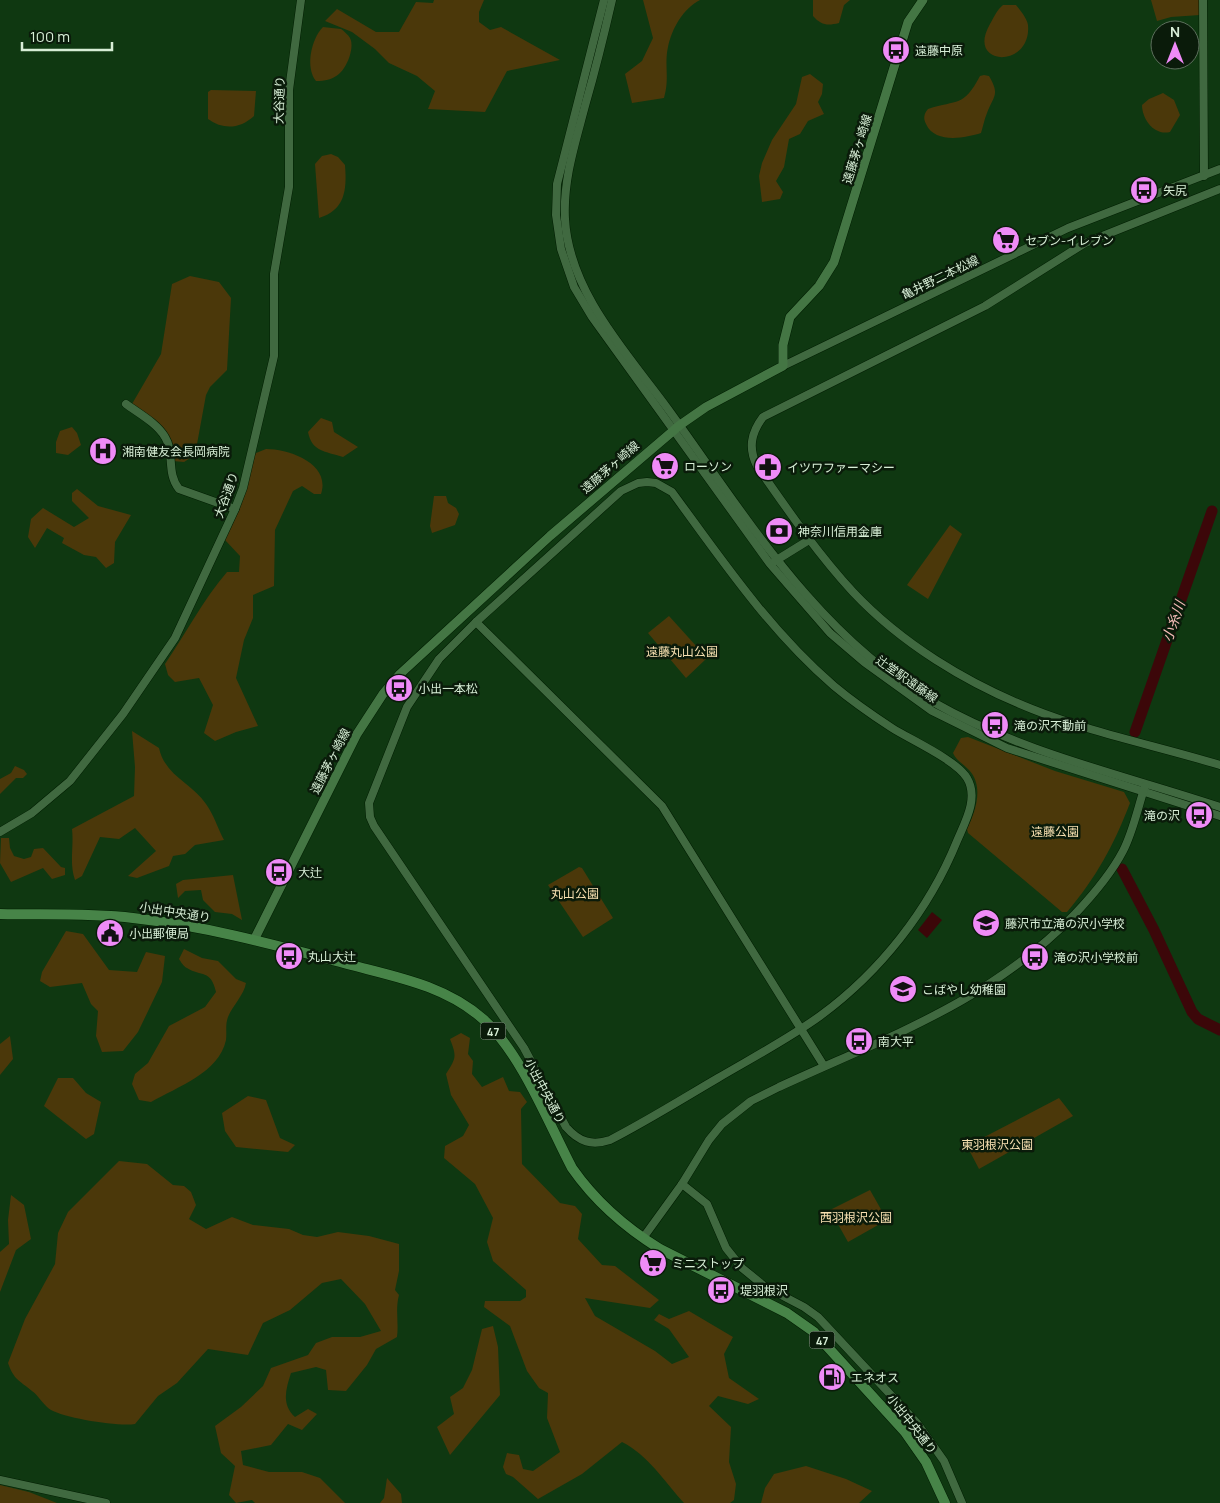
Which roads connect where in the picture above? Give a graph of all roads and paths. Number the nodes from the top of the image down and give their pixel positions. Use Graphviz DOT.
graph roads {
  1 [pos="301,0"];
  2 [pos="604,0"];
  3 [pos="612,0"];
  4 [pos="923,0"];
  5 [pos="1203,0"];
  6 [pos="1220,169"];
  7 [pos="1204,176"];
  8 [pos="1220,189"];
  9 [pos="784,366"];
  10 [pos="126,404"];
  11 [pos="676,428"];
  12 [pos="235,509"];
  13 [pos="809,540"];
  14 [pos="778,559"];
  15 [pos="770,564"];
  16 [pos="476,622"];
  17 [pos="1220,765"];
  18 [pos="1145,787"];
  19 [pos="1220,807"];
  20 [pos="1220,816"];
  21 [pos="0,832"];
  22 [pos="0,914"];
  23 [pos="254,940"];
  24 [pos="801,1028"];
  25 [pos="824,1066"];
  26 [pos="682,1184"];
  27 [pos="643,1238"];
  28 [pos="0,1480"];
  29 [pos="106,1503"];
  30 [pos="945,1503"];
  31 [pos="962,1503"];
  1 -- 12 [label="street, 大谷通り"];
  2 -- 11 [label="street"];
  3 -- 11 [label="street"];
  4 -- 9 [label="main road, 遠藤茅ヶ崎線"];
  5 -- 7 [label="street"];
  6 -- 7 [label="street, 亀井野二本松線"];
  7 -- 9 [label="street, 亀井野二本松線"];
  8 -- 13 [label="street"];
  9 -- 11 [label="main road, 遠藤茅ヶ崎線"];
  10 -- 12 [label="street"];
  11 -- 14 [label="street, 辻堂駅遠藤線"];
  11 -- 15 [label="street, 辻堂駅遠藤線"];
  11 -- 23 [label="main road, 遠藤茅ヶ崎線"];
  12 -- 21 [label="street, 大谷通り"];
  13 -- 14 [label="street"];
  13 -- 17 [label="street"];
  14 -- 15 [label="street"];
  14 -- 18 [label="street, 辻堂駅遠藤線"];
  15 -- 18 [label="street, 辻堂駅遠藤線"];
  16 -- 24 [label="street"];
  16 -- 24 [label="street"];
  16 -- 24 [label="street"];
  18 -- 19 [label="street, 辻堂駅遠藤線"];
  18 -- 20 [label="street, 辻堂駅遠藤線"];
  18 -- 25 [label="street"];
  22 -- 23 [label="main road, 小出中央通り / 47"];
  23 -- 27 [label="main road, 小出中央通り / 47"];
  24 -- 25 [label="street"];
  25 -- 26 [label="street"];
  26 -- 27 [label="street"];
  26 -- 31 [label="street"];
  27 -- 30 [label="main road, 小出中央通り / 47"];
  28 -- 29 [label="street"];
}
